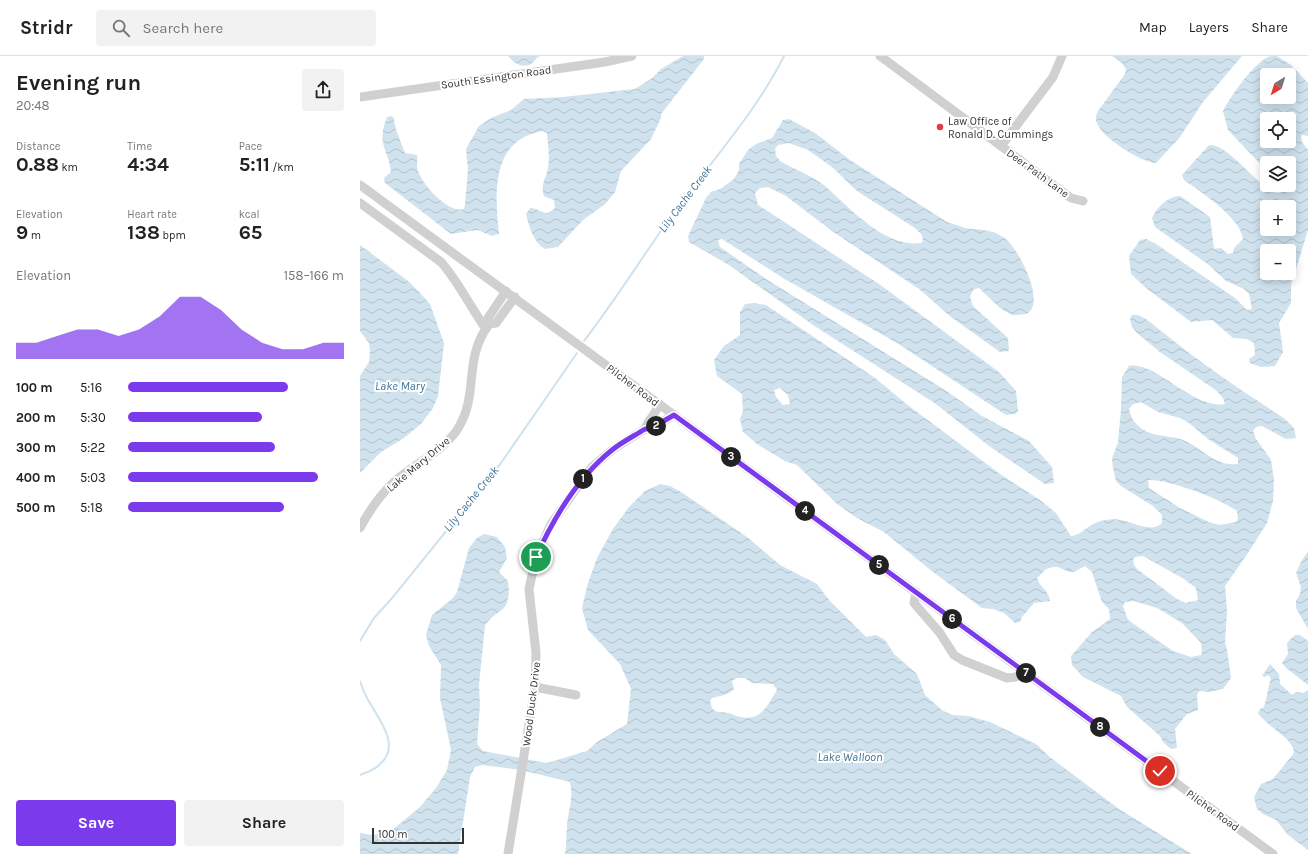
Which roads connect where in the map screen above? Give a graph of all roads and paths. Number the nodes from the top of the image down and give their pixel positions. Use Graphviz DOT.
graph roads {
  1 [pos="632,56"];
  2 [pos="880,56"];
  3 [pos="1062,56"];
  4 [pos="360,97"];
  5 [pos="1001,146"];
  6 [pos="360,185"];
  7 [pos="1083,201"];
  8 [pos="360,203"];
  9 [pos="506,291"];
  10 [pos="515,297"];
  11 [pos="494,308"];
  12 [pos="502,314"];
  13 [pos="488,327"];
  14 [pos="659,404"];
  15 [pos="674,415"];
  16 [pos="645,429"];
  17 [pos="360,528"];
  18 [pos="916,592"];
  19 [pos="1024,671"];
  20 [pos="535,687"];
  21 [pos="576,695"];
  22 [pos="508,854"];
  23 [pos="1273,854"];
  1 -- 4 [label="street, South Essington Road"];
  2 -- 5 [label="street, Deer Path Lane"];
  3 -- 5 [label="street"];
  5 -- 7 [label="street, Deer Path Lane"];
  6 -- 9 [label="street, Pilcher Road"];
  8 -- 13 [label="street"];
  9 -- 10 [label="street, Pilcher Road"];
  9 -- 11 [label="street, Lake Mary Drive"];
  10 -- 12 [label="street, Lake Mary Drive"];
  10 -- 14 [label="street, Pilcher Road"];
  11 -- 12 [label="street"];
  11 -- 13 [label="street, Lake Mary Drive"];
  12 -- 13 [label="street, Lake Mary Drive"];
  13 -- 17 [label="street, Lake Mary Drive"];
  14 -- 15 [label="street, Pilcher Road"];
  14 -- 16 [label="street, Wood Duck Drive"];
  15 -- 16 [label="street, Wood Duck Drive"];
  15 -- 18 [label="street, Pilcher Road"];
  16 -- 20 [label="street, Wood Duck Drive"];
  18 -- 19 [label="street, Pilcher Road"];
  18 -- 19 [label="street"];
  19 -- 23 [label="street, Pilcher Road"];
  20 -- 21 [label="street"];
  20 -- 22 [label="street, Wood Duck Drive"];
}
